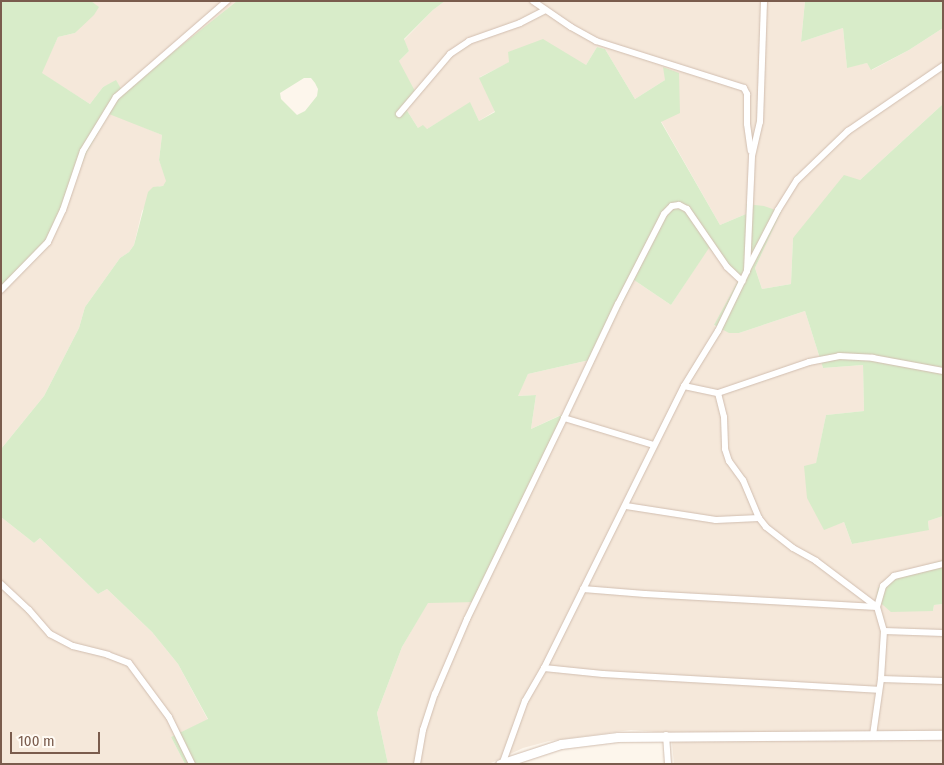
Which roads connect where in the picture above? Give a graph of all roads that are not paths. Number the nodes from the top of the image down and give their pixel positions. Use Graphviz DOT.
graph roads {
  1 [pos="228,1"];
  2 [pos="533,1"];
  3 [pos="764,1"];
  4 [pos="545,10"];
  5 [pos="943,66"];
  6 [pos="398,114"];
  7 [pos="752,156"];
  8 [pos="747,271"];
  9 [pos="742,281"];
  10 [pos="1,290"];
  11 [pos="943,371"];
  12 [pos="684,386"];
  13 [pos="718,393"];
  14 [pos="564,418"];
  15 [pos="654,446"];
  16 [pos="626,506"];
  17 [pos="759,518"];
  18 [pos="943,564"];
  19 [pos="1,584"];
  20 [pos="583,588"];
  21 [pos="877,607"];
  22 [pos="884,631"];
  23 [pos="943,634"];
  24 [pos="544,668"];
  25 [pos="881,679"];
  26 [pos="943,681"];
  27 [pos="878,690"];
  28 [pos="873,735"];
  29 [pos="943,735"];
  30 [pos="666,736"];
  31 [pos="502,763"];
  32 [pos="192,764"];
  33 [pos="417,764"];
  34 [pos="668,764"];
  1 -- 10 [label="street"];
  2 -- 4 [label="street"];
  3 -- 7 [label="street"];
  4 -- 6 [label="street"];
  4 -- 7 [label="street"];
  5 -- 8 [label="street"];
  7 -- 8 [label="street"];
  8 -- 9 [label="street"];
  9 -- 12 [label="street"];
  9 -- 14 [label="street"];
  11 -- 13 [label="street"];
  12 -- 13 [label="street"];
  12 -- 15 [label="street"];
  13 -- 17 [label="street"];
  14 -- 15 [label="street"];
  14 -- 33 [label="street"];
  15 -- 16 [label="street"];
  16 -- 17 [label="street"];
  16 -- 20 [label="street"];
  17 -- 21 [label="street"];
  18 -- 21 [label="street"];
  19 -- 32 [label="street"];
  20 -- 21 [label="street"];
  20 -- 24 [label="street"];
  21 -- 22 [label="street"];
  22 -- 23 [label="street"];
  22 -- 25 [label="street"];
  24 -- 27 [label="street"];
  24 -- 31 [label="street"];
  25 -- 26 [label="street"];
  25 -- 27 [label="street"];
  27 -- 28 [label="street"];
  28 -- 29 [label="main road"];
  28 -- 30 [label="main road"];
  30 -- 31 [label="main road"];
  30 -- 34 [label="street"];
}
